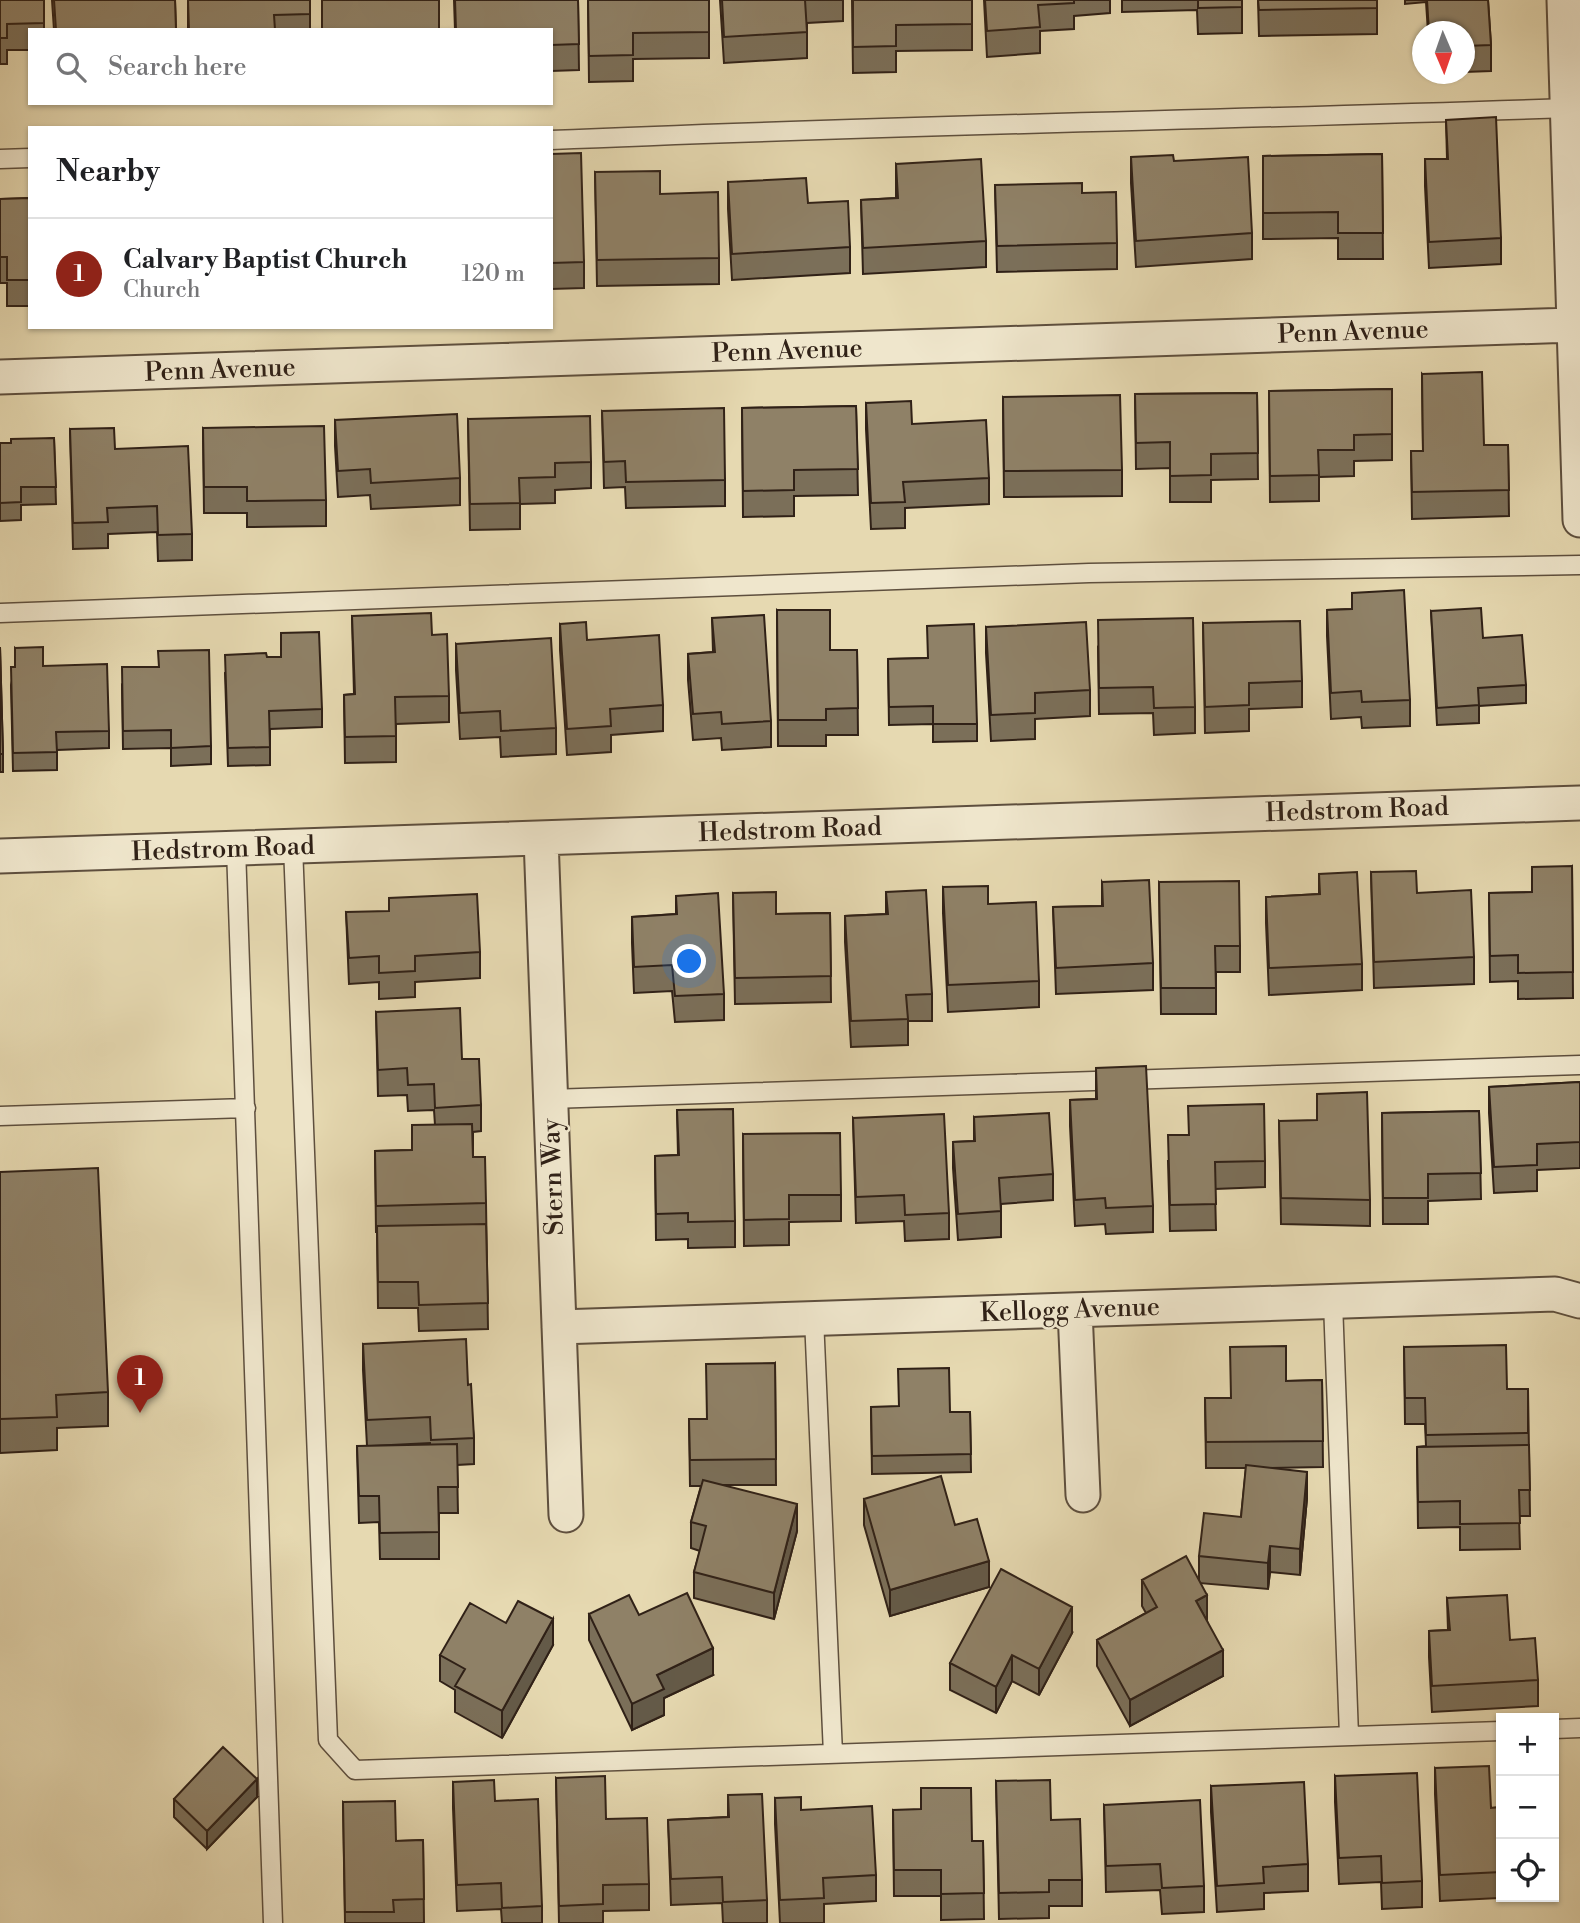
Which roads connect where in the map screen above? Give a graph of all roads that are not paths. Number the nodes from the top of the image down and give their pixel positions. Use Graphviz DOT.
graph roads {
  1 [pos="1564,0"];
  2 [pos="1568,108"];
  3 [pos="553,140"];
  4 [pos="28,158"];
  5 [pos="0,159"];
  6 [pos="1573,325"];
  7 [pos="0,377"];
  8 [pos="1580,520"];
  9 [pos="1580,565"];
  10 [pos="0,613"];
  11 [pos="1580,803"];
  12 [pos="541,838"];
  13 [pos="293,846"];
  14 [pos="236,848"];
  15 [pos="0,856"];
  16 [pos="1580,1065"];
  17 [pos="550,1098"];
  18 [pos="246,1108"];
  19 [pos="0,1116"];
  20 [pos="1580,1301"];
  21 [pos="1333,1302"];
  22 [pos="1075,1310"];
  23 [pos="814,1318"];
  24 [pos="559,1327"];
  25 [pos="1083,1495"];
  26 [pos="566,1515"];
  27 [pos="1580,1728"];
  28 [pos="1559,1729"];
  29 [pos="1496,1731"];
  30 [pos="1349,1736"];
  31 [pos="833,1754"];
  32 [pos="273,1923"];
  1 -- 2 [label="street"];
  2 -- 3 [label="lane"];
  2 -- 6 [label="street"];
  4 -- 5 [label="lane"];
  6 -- 7 [label="street, Penn Avenue"];
  6 -- 8 [label="street"];
  9 -- 10 [label="lane"];
  11 -- 12 [label="street, Hedstrom Road"];
  12 -- 13 [label="street, Hedstrom Road"];
  12 -- 17 [label="street, Stern Way"];
  13 -- 14 [label="street, Hedstrom Road"];
  13 -- 31 [label="lane"];
  14 -- 15 [label="street, Hedstrom Road"];
  14 -- 18 [label="lane"];
  16 -- 17 [label="lane"];
  17 -- 24 [label="street, Stern Way"];
  18 -- 19 [label="lane"];
  18 -- 32 [label="lane"];
  20 -- 21 [label="street, Kellogg Avenue"];
  21 -- 22 [label="street, Kellogg Avenue"];
  21 -- 30 [label="lane"];
  22 -- 23 [label="street, Kellogg Avenue"];
  22 -- 25 [label="street"];
  23 -- 24 [label="street, Kellogg Avenue"];
  23 -- 31 [label="lane"];
  24 -- 26 [label="street, Stern Way"];
  27 -- 28 [label="lane"];
  29 -- 30 [label="lane"];
  30 -- 31 [label="lane"];
}
